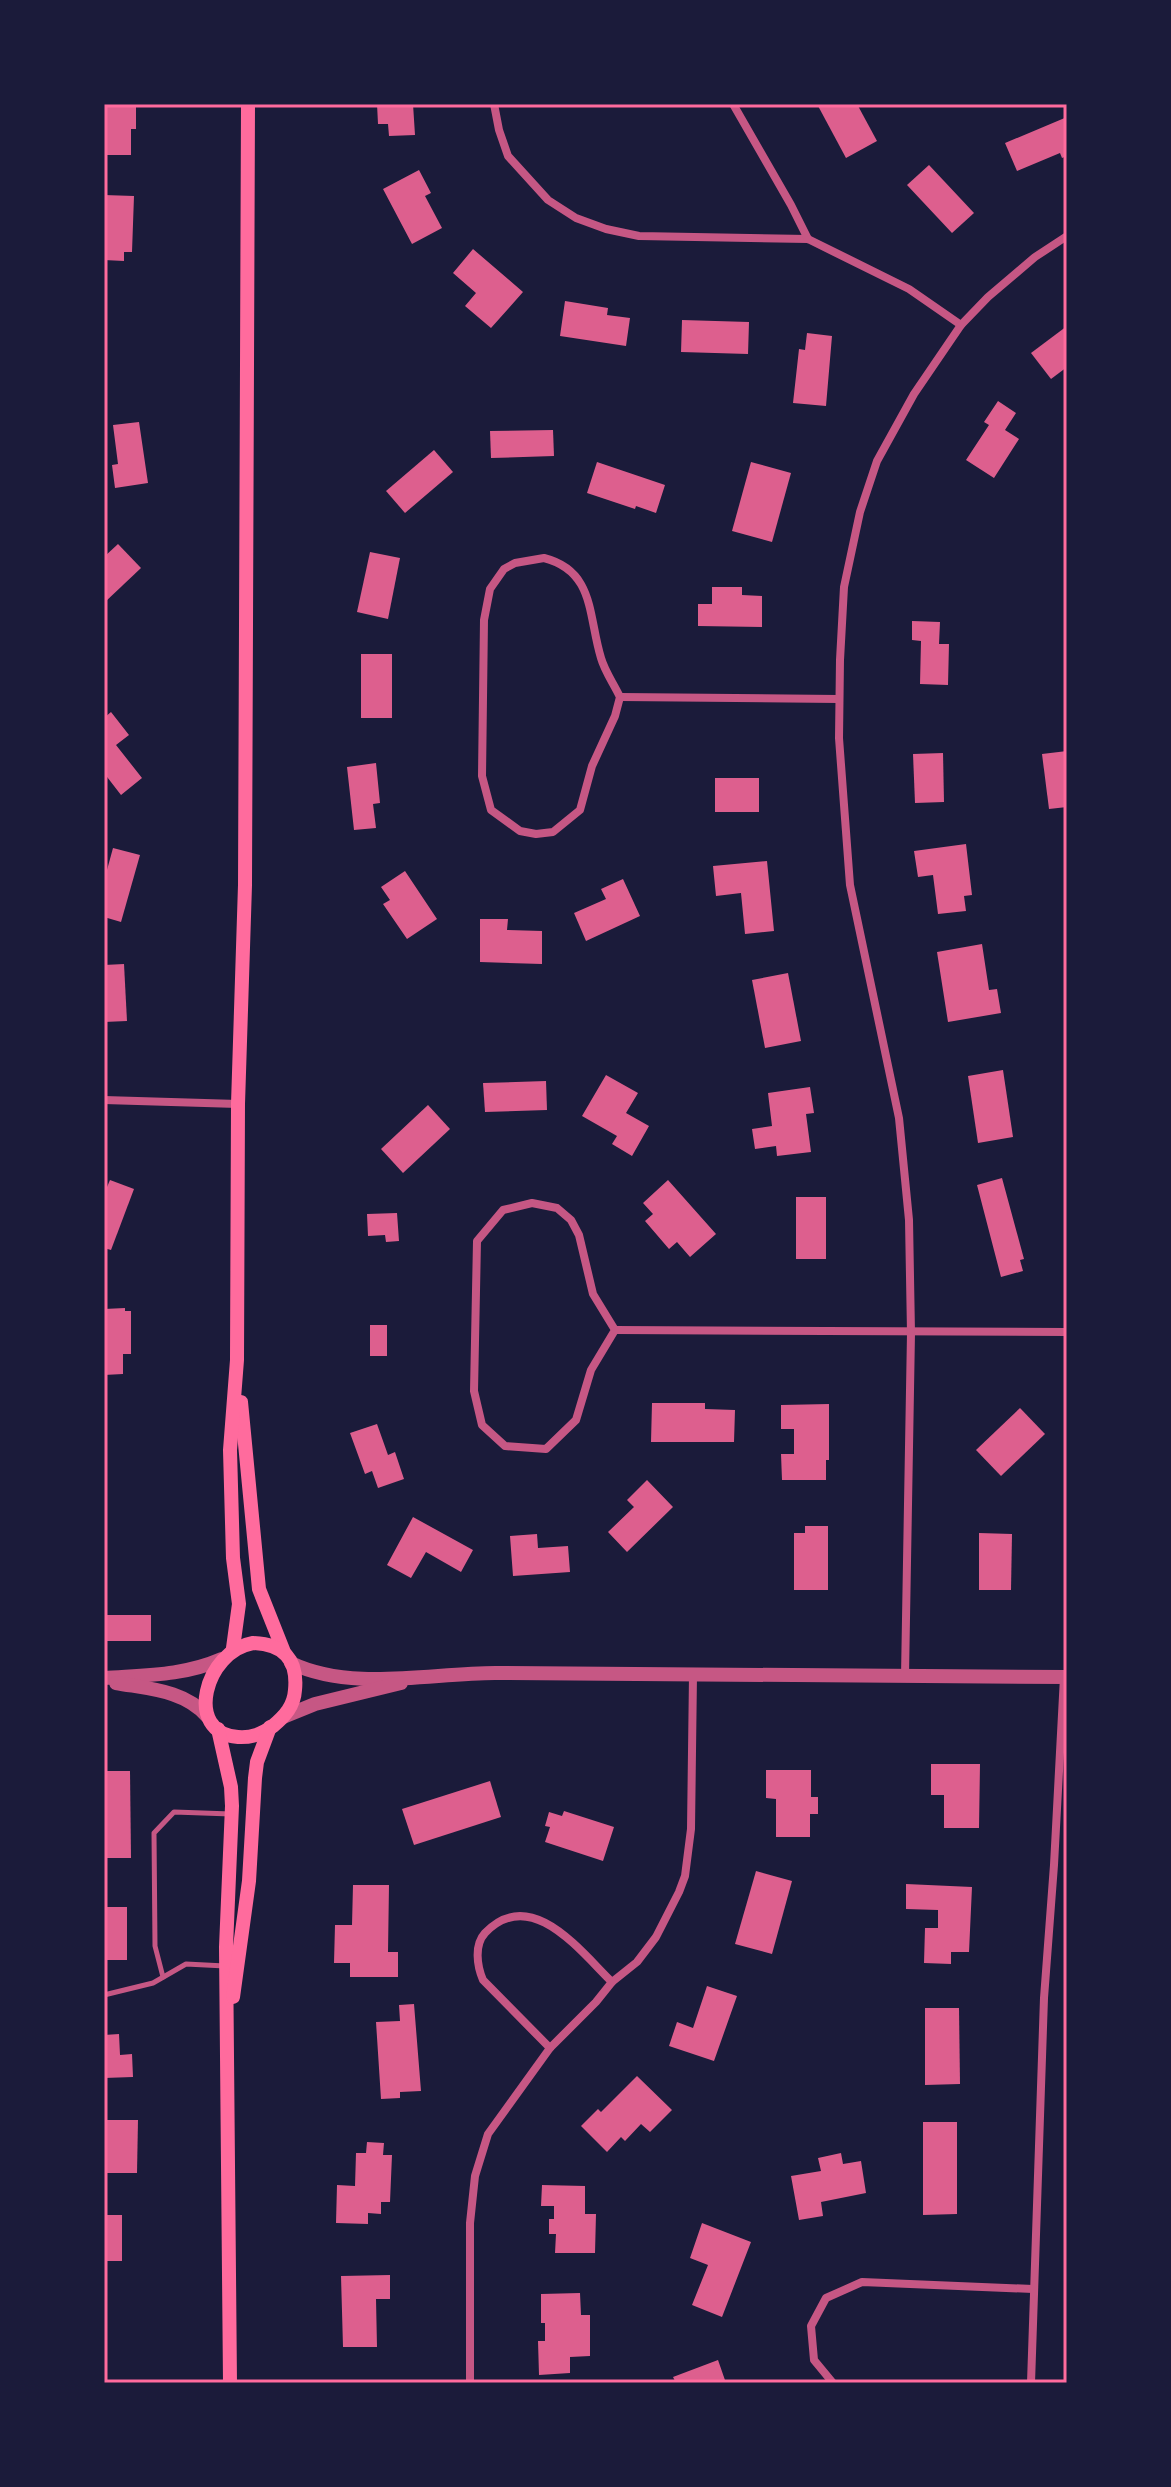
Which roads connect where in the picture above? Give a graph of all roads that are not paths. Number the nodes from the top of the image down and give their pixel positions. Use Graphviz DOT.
graph roads {
  1 [pos="248,104"];
  2 [pos="494,104"];
  3 [pos="733,104"];
  4 [pos="1067,236"];
  5 [pos="808,239"];
  6 [pos="961,325"];
  7 [pos="620,697"];
  8 [pos="839,699"];
  9 [pos="104,1100"];
  10 [pos="238,1104"];
  11 [pos="615,1330"];
  12 [pos="1067,1332"];
  13 [pos="911,1333"];
  14 [pos="237,1360"];
  15 [pos="233,1648"];
  16 [pos="288,1657"];
  17 [pos="222,1659"];
  18 [pos="432,1675"];
  19 [pos="693,1675"];
  20 [pos="905,1676"];
  21 [pos="1065,1677"];
  22 [pos="104,1680"];
  23 [pos="207,1716"];
  24 [pos="283,1717"];
  25 [pos="270,1727"];
  26 [pos="218,1729"];
  27 [pos="232,1814"];
  28 [pos="226,1966"];
  29 [pos="163,1977"];
  30 [pos="612,1982"];
  31 [pos="104,1995"];
  32 [pos="228,2025"];
  33 [pos="550,2048"];
  34 [pos="1033,2289"];
  35 [pos="230,2383"];
  36 [pos="470,2383"];
  37 [pos="833,2383"];
  38 [pos="1031,2383"];
  1 -- 10 [label="main road"];
  2 -- 5 [label="street"];
  3 -- 5 [label="street"];
  4 -- 6 [label="street"];
  5 -- 6 [label="street"];
  6 -- 8 [label="street"];
  7 -- 7 [label="street"];
  7 -- 8 [label="street"];
  8 -- 13 [label="street"];
  9 -- 10 [label="street"];
  10 -- 14 [label="main road"];
  11 -- 11 [label="street"];
  11 -- 13 [label="street"];
  12 -- 13 [label="street"];
  13 -- 20 [label="street"];
  14 -- 15 [label="main road"];
  14 -- 16 [label="main road"];
  15 -- 16 [label="main road"];
  15 -- 17 [label="main road"];
  16 -- 18 [label="street"];
  16 -- 24 [label="main road"];
  17 -- 22 [label="street"];
  17 -- 23 [label="main road"];
  18 -- 19 [label="street"];
  18 -- 24 [label="street"];
  19 -- 20 [label="street"];
  19 -- 30 [label="street"];
  20 -- 21 [label="street"];
  21 -- 34 [label="street"];
  22 -- 23 [label="street"];
  23 -- 26 [label="main road"];
  24 -- 25 [label="main road"];
  25 -- 26 [label="main road"];
  25 -- 32 [label="main road"];
  26 -- 27 [label="main road"];
  27 -- 28 [label="main road"];
  27 -- 29 [label="lane"];
  28 -- 29 [label="lane"];
  28 -- 32 [label="main road"];
  29 -- 31 [label="lane"];
  30 -- 33 [label="street"];
  30 -- 33 [label="street"];
  32 -- 35 [label="main road"];
  33 -- 36 [label="street"];
  34 -- 37 [label="street"];
  34 -- 38 [label="street"];
}
